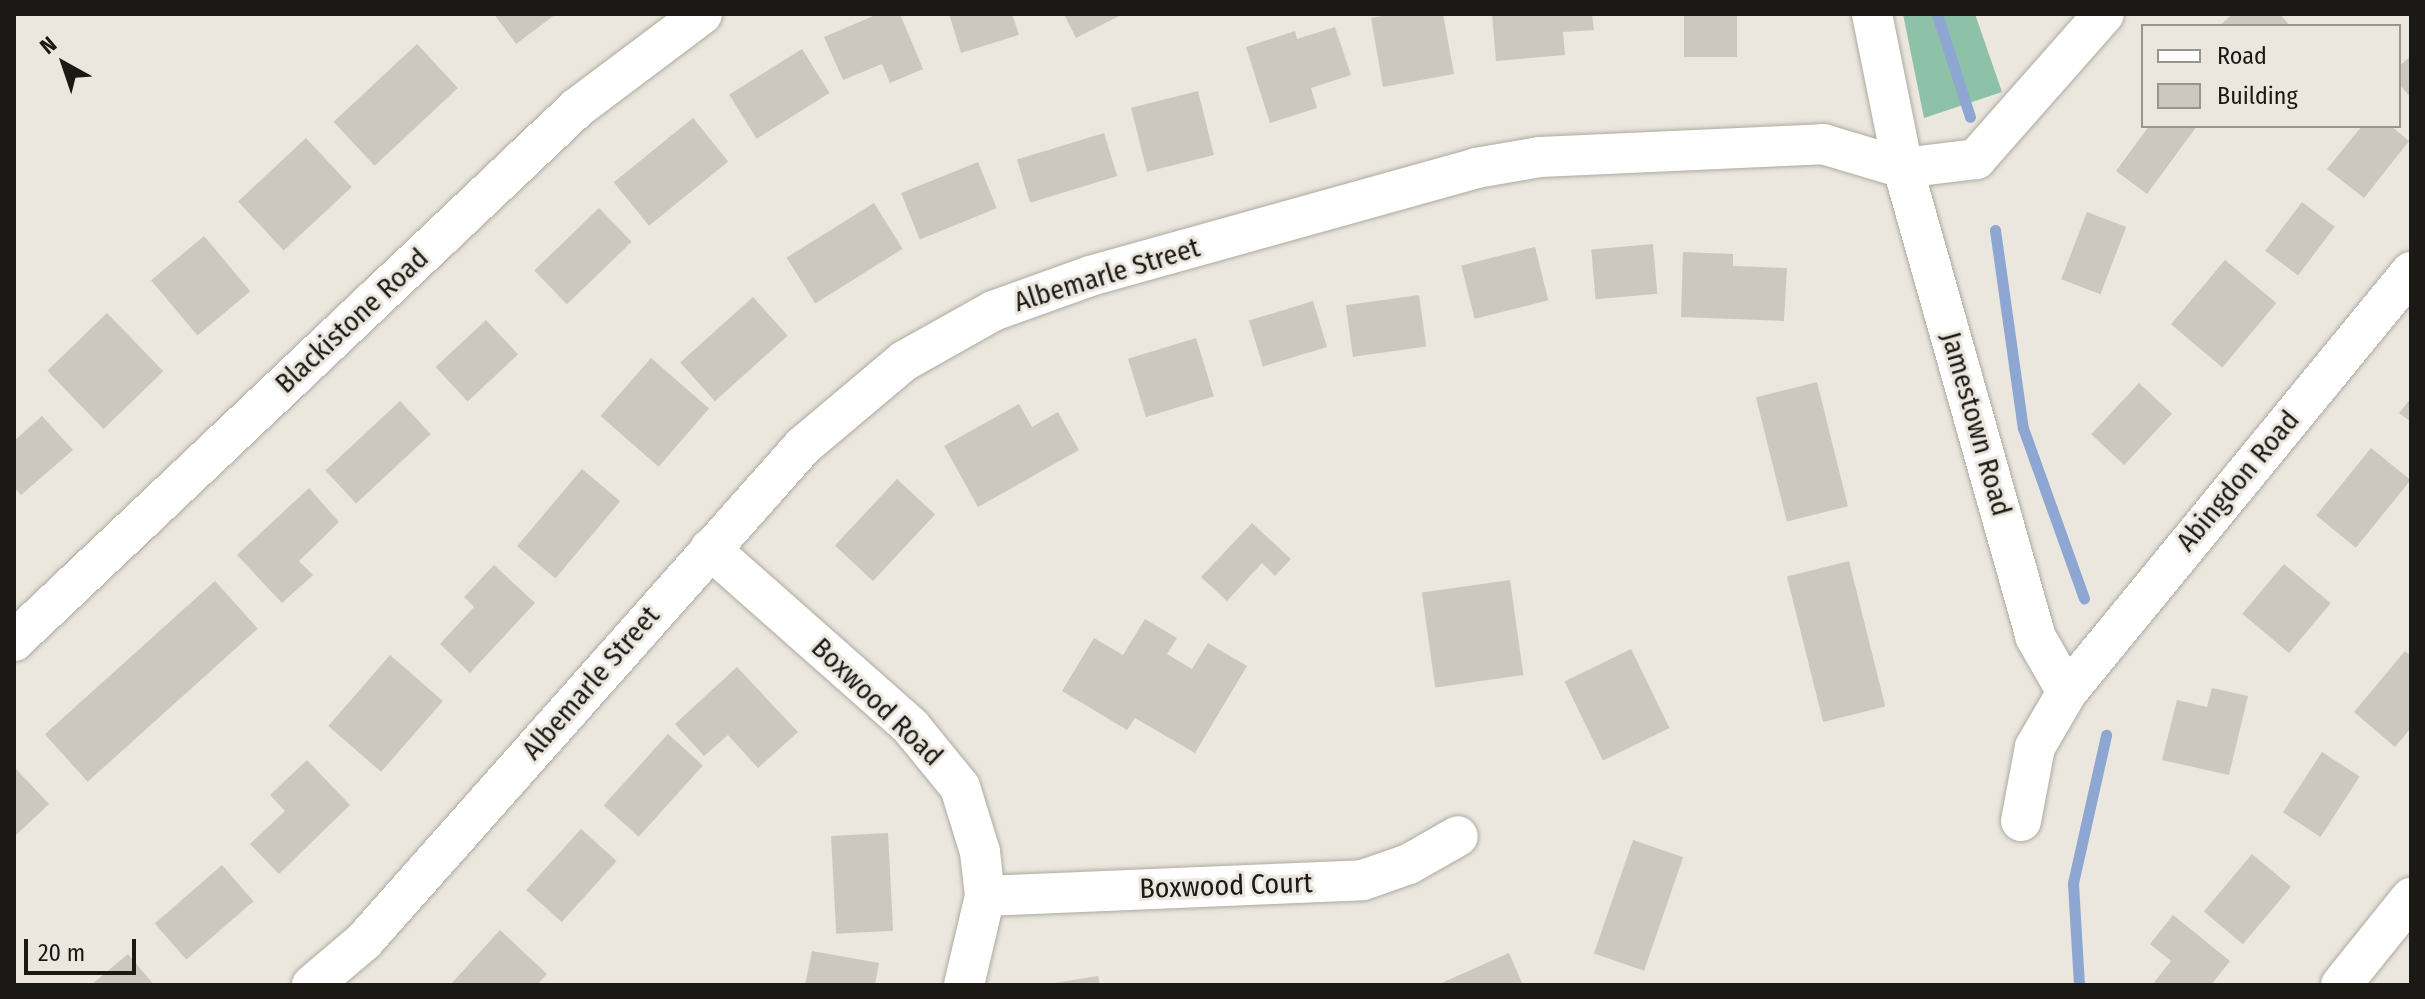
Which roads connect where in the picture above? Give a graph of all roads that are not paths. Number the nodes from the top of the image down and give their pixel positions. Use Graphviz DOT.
graph roads {
  1 [pos="702,14"];
  2 [pos="1872,14"];
  3 [pos="2104,14"];
  4 [pos="1903,168"];
  5 [pos="2411,272"];
  6 [pos="710,549"];
  7 [pos="14,641"];
  8 [pos="2067,692"];
  9 [pos="2021,821"];
  10 [pos="1458,836"];
  11 [pos="985,896"];
  12 [pos="2411,898"];
  13 [pos="312,985"];
  14 [pos="964,985"];
  15 [pos="2341,985"];
  1 -- 7 [label="street, Blackistone Road"];
  2 -- 4 [label="street, Jamestown Road"];
  3 -- 4 [label="street, Albemarle Street"];
  4 -- 6 [label="street, Albemarle Street"];
  4 -- 8 [label="street, Jamestown Road"];
  5 -- 8 [label="street, Abingdon Road"];
  6 -- 11 [label="street, Boxwood Road"];
  6 -- 13 [label="street, Albemarle Street"];
  8 -- 9 [label="street"];
  10 -- 11 [label="street, Boxwood Court"];
  11 -- 14 [label="street, Boxwood Road"];
  12 -- 15 [label="street"];
}
